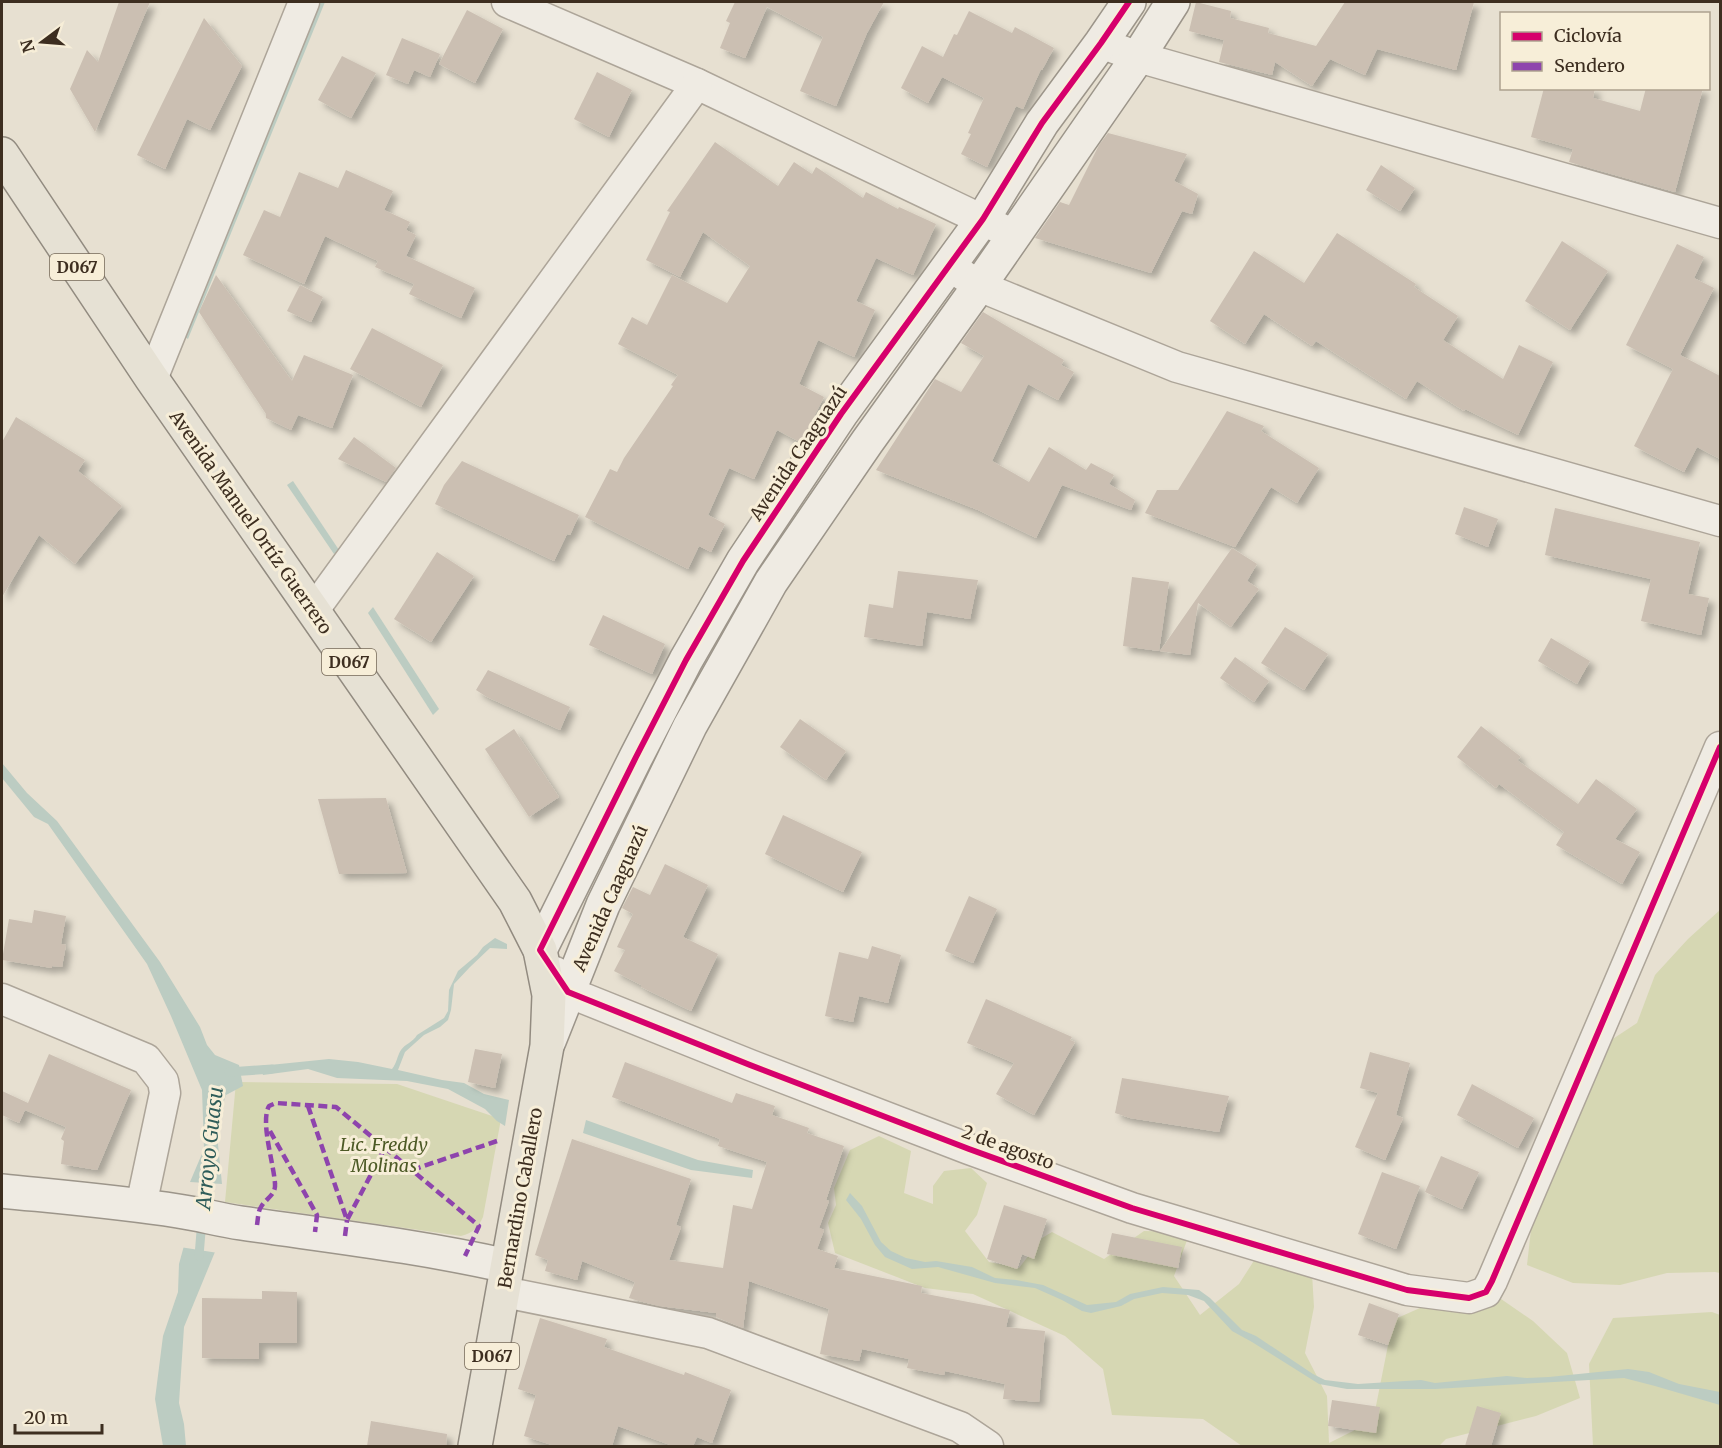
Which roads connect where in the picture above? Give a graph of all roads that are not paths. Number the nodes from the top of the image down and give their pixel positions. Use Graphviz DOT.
graph roads {
  1 [pos="304,2"];
  2 [pos="507,2"];
  3 [pos="1128,2"];
  4 [pos="1173,2"];
  5 [pos="1101,43"];
  6 [pos="1138,57"];
  7 [pos="697,84"];
  8 [pos="2,154"];
  9 [pos="983,219"];
  10 [pos="1720,223"];
  11 [pos="1014,235"];
  12 [pos="950,266"];
  13 [pos="979,286"];
  14 [pos="152,379"];
  15 [pos="1720,521"];
  16 [pos="313,611"];
  17 [pos="1720,747"];
  18 [pos="540,950"];
  19 [pos="568,992"];
  20 [pos="2,999"];
  21 [pos="547,1046"];
  22 [pos="2,1191"];
  23 [pos="141,1206"];
  24 [pos="505,1279"];
  25 [pos="475,1446"];
  26 [pos="988,1446"];
  1 -- 14 [label="street"];
  2 -- 7 [label="street"];
  3 -- 5 [label="street, Avenida Caaguazú"];
  4 -- 6 [label="street, Avenida Caaguazú"];
  5 -- 6 [label="street"];
  5 -- 9 [label="street, Avenida Caaguazú"];
  6 -- 10 [label="street"];
  6 -- 11 [label="street, Avenida Caaguazú"];
  7 -- 9 [label="street"];
  7 -- 16 [label="street"];
  8 -- 14 [label="main road, Avenida Manuel Ortíz Guerrero / D067"];
  9 -- 11 [label="street"];
  9 -- 12 [label="street, Avenida Caaguazú"];
  11 -- 13 [label="street, Avenida Caaguazú"];
  12 -- 13 [label="street"];
  12 -- 18 [label="street, Avenida Caaguazú"];
  13 -- 15 [label="street"];
  13 -- 19 [label="street, Avenida Caaguazú"];
  14 -- 16 [label="main road, Avenida Manuel Ortíz Guerrero / D067"];
  16 -- 18 [label="main road, Avenida Manuel Ortíz Guerrero / D067"];
  17 -- 19 [label="street, 2 de agosto"];
  18 -- 19 [label="street"];
  18 -- 21 [label="main road, Bernardino Caballero / D067"];
  19 -- 21 [label="street, Avenida Caaguazú"];
  20 -- 23 [label="street"];
  21 -- 24 [label="main road, Bernardino Caballero / D067"];
  22 -- 23 [label="street"];
  23 -- 24 [label="street"];
  24 -- 25 [label="main road, Bernardino Caballero / D067"];
  24 -- 26 [label="street"];
}
